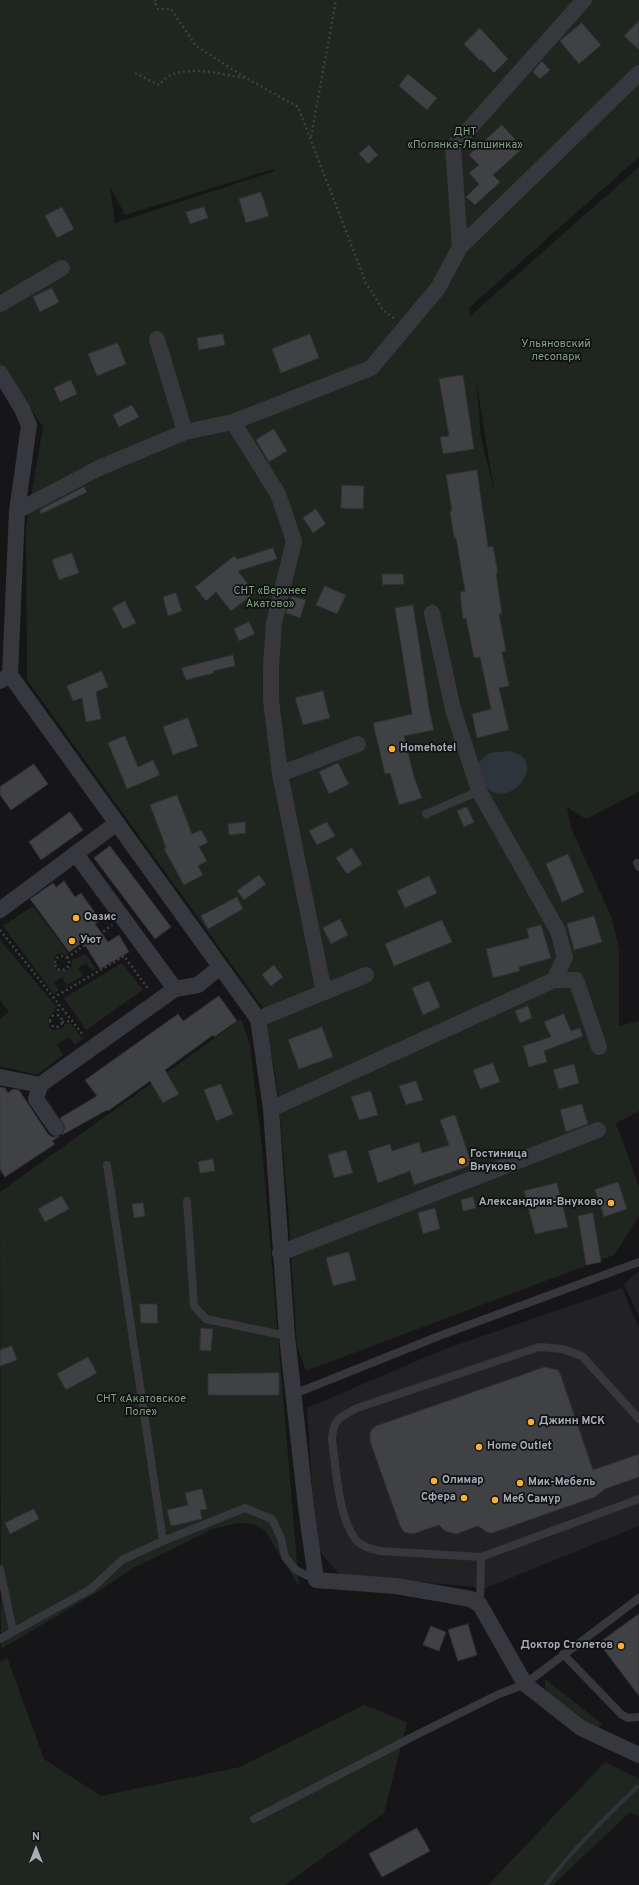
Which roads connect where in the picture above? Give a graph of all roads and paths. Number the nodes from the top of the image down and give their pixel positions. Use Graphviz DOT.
graph roads {
  1 [pos="156,0"];
  2 [pos="336,0"];
  3 [pos="584,0"];
  4 [pos="639,73"];
  5 [pos="135,74"];
  6 [pos="246,78"];
  7 [pos="311,139"];
  8 [pos="460,246"];
  9 [pos="62,268"];
  10 [pos="0,304"];
  11 [pos="405,327"];
  12 [pos="157,339"];
  13 [pos="0,374"];
  14 [pos="233,422"];
  15 [pos="185,432"];
  16 [pos="17,511"];
  17 [pos="432,613"];
  18 [pos="5,678"];
  19 [pos="358,744"];
  20 [pos="280,774"];
  21 [pos="479,791"];
  22 [pos="426,814"];
  23 [pos="117,823"];
  24 [pos="76,854"];
  25 [pos="0,910"];
  26 [pos="122,918"];
  27 [pos="0,930"];
  28 [pos="67,958"];
  29 [pos="220,967"];
  30 [pos="366,975"];
  31 [pos="554,980"];
  32 [pos="174,989"];
  33 [pos="324,992"];
  34 [pos="53,998"];
  35 [pos="157,1001"];
  36 [pos="58,1004"];
  37 [pos="58,1016"];
  38 [pos="258,1019"];
  39 [pos="72,1021"];
  40 [pos="62,1022"];
  41 [pos="599,1047"];
  42 [pos="92,1048"];
  43 [pos="0,1077"];
  44 [pos="40,1085"];
  45 [pos="271,1109"];
  46 [pos="56,1128"];
  47 [pos="598,1130"];
  48 [pos="107,1165"];
  49 [pos="187,1201"];
  50 [pos="280,1253"];
  51 [pos="639,1262"];
  52 [pos="287,1336"];
  53 [pos="294,1394"];
  54 [pos="639,1419"];
  55 [pos="639,1499"];
  56 [pos="163,1541"];
  57 [pos="481,1557"];
  58 [pos="0,1569"];
  59 [pos="316,1580"];
  60 [pos="639,1598"];
  61 [pos="480,1605"];
  62 [pos="13,1631"];
  63 [pos="0,1639"];
  64 [pos="563,1654"];
  65 [pos="525,1684"];
  66 [pos="639,1717"];
  67 [pos="639,1755"];
  68 [pos="254,1819"];
  1 -- 6 [label="path"];
  2 -- 7 [label="path"];
  3 -- 8 [label="street"];
  4 -- 8 [label="street"];
  5 -- 6 [label="path"];
  6 -- 7 [label="path"];
  7 -- 11 [label="path"];
  8 -- 11 [label="street"];
  9 -- 10 [label="street"];
  11 -- 14 [label="street"];
  12 -- 15 [label="street"];
  13 -- 16 [label="street"];
  14 -- 15 [label="street"];
  14 -- 20 [label="street"];
  15 -- 16 [label="street"];
  16 -- 18 [label="street"];
  17 -- 21 [label="street"];
  18 -- 23 [label="street"];
  19 -- 20 [label="street"];
  20 -- 33 [label="street"];
  21 -- 22 [label="lane"];
  21 -- 31 [label="street"];
  23 -- 24 [label="street"];
  23 -- 29 [label="street"];
  24 -- 25 [label="street"];
  24 -- 26 [label="street"];
  26 -- 28 [label="path"];
  26 -- 32 [label="street"];
  27 -- 34 [label="path"];
  28 -- 28 [label="path"];
  29 -- 32 [label="street"];
  29 -- 38 [label="street"];
  30 -- 33 [label="street"];
  31 -- 41 [label="street"];
  31 -- 45 [label="street"];
  32 -- 35 [label="street"];
  33 -- 38 [label="street"];
  34 -- 35 [label="path"];
  34 -- 36 [label="path"];
  35 -- 42 [label="street"];
  36 -- 37 [label="path"];
  36 -- 39 [label="path"];
  37 -- 40 [label="path"];
  37 -- 40 [label="path"];
  38 -- 45 [label="street"];
  39 -- 40 [label="path"];
  39 -- 42 [label="path"];
  42 -- 44 [label="street"];
  43 -- 44 [label="street"];
  44 -- 46 [label="street"];
  45 -- 50 [label="street"];
  47 -- 50 [label="street"];
  48 -- 56 [label="lane"];
  49 -- 52 [label="lane"];
  50 -- 52 [label="street"];
  51 -- 53 [label="lane"];
  52 -- 53 [label="street"];
  53 -- 59 [label="street"];
  54 -- 57 [label="lane"];
  55 -- 57 [label="lane"];
  56 -- 59 [label="lane"];
  56 -- 62 [label="lane"];
  57 -- 61 [label="lane"];
  58 -- 62 [label="lane"];
  59 -- 61 [label="street"];
  60 -- 64 [label="lane"];
  61 -- 65 [label="street"];
  62 -- 63 [label="lane"];
  64 -- 65 [label="lane"];
  64 -- 66 [label="lane"];
  65 -- 67 [label="street"];
  65 -- 68 [label="lane"];
}
